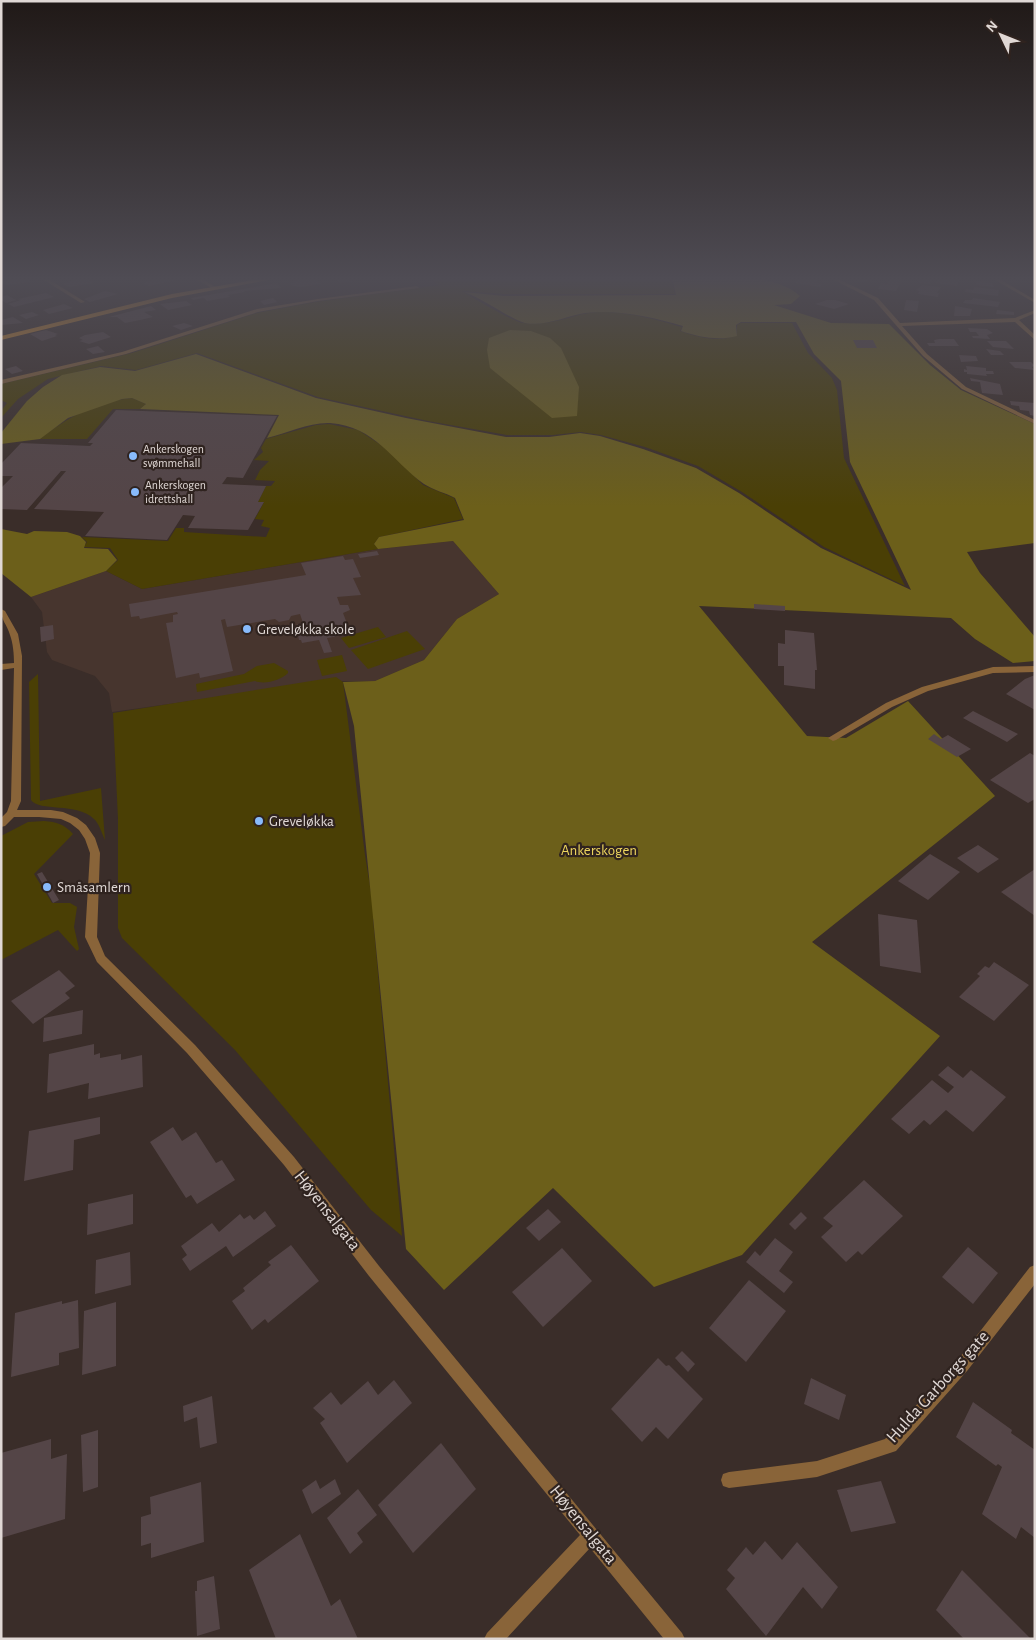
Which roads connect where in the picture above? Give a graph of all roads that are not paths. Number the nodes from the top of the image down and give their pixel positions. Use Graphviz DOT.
graph roads {
  1 [pos="122,354"];
  2 [pos="924,354"];
  3 [pos="1,382"];
  4 [pos="1035,422"];
  5 [pos="1,611"];
  6 [pos="18,665"];
  7 [pos="1,667"];
  8 [pos="1035,669"];
  9 [pos="834,738"];
  10 [pos="6,819"];
  11 [pos="1035,1272"];
  12 [pos="729,1480"];
  13 [pos="591,1535"];
  14 [pos="494,1639"];
  15 [pos="676,1639"];
  1 -- 3 [label="street"];
  2 -- 4 [label="street"];
  5 -- 6 [label="street"];
  6 -- 7 [label="street"];
  6 -- 10 [label="street"];
  8 -- 9 [label="street"];
  10 -- 13 [label="street, Høyensalgata"];
  11 -- 12 [label="street, Hulda Garborgs gate"];
  13 -- 14 [label="street"];
  13 -- 15 [label="street, Høyensalgata"];
}
